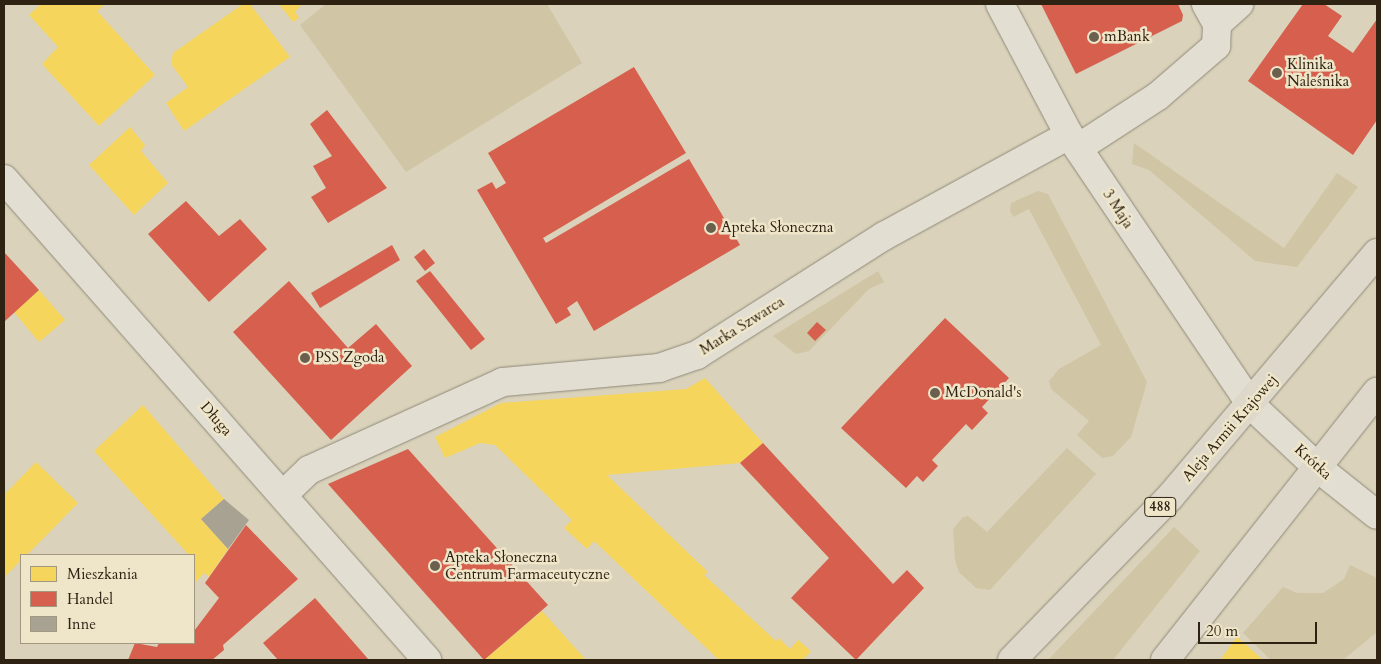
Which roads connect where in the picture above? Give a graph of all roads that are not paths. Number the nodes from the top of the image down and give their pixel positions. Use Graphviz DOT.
graph roads {
  1 [pos="1000,4"];
  2 [pos="1239,4"];
  3 [pos="1211,14"];
  4 [pos="1074,141"];
  5 [pos="4,179"];
  6 [pos="1377,254"];
  7 [pos="1377,392"];
  8 [pos="1251,405"];
  9 [pos="1318,468"];
  10 [pos="283,495"];
  11 [pos="1377,515"];
  12 [pos="427,660"];
  13 [pos="1012,660"];
  14 [pos="1165,660"];
  1 -- 4 [label="street, 3 Maja"];
  2 -- 3 [label="street"];
  3 -- 4 [label="street, Marka Szwarca"];
  4 -- 8 [label="street, 3 Maja"];
  4 -- 10 [label="street, Marka Szwarca"];
  5 -- 10 [label="street, Długa"];
  6 -- 8 [label="main road, Aleja Armii Krajowej / 488"];
  7 -- 9 [label="main road"];
  8 -- 9 [label="street, Krótka"];
  8 -- 13 [label="main road, Aleja Armii Krajowej / 488"];
  9 -- 11 [label="street, Krótka"];
  9 -- 14 [label="main road"];
  10 -- 12 [label="street, Długa"];
}
